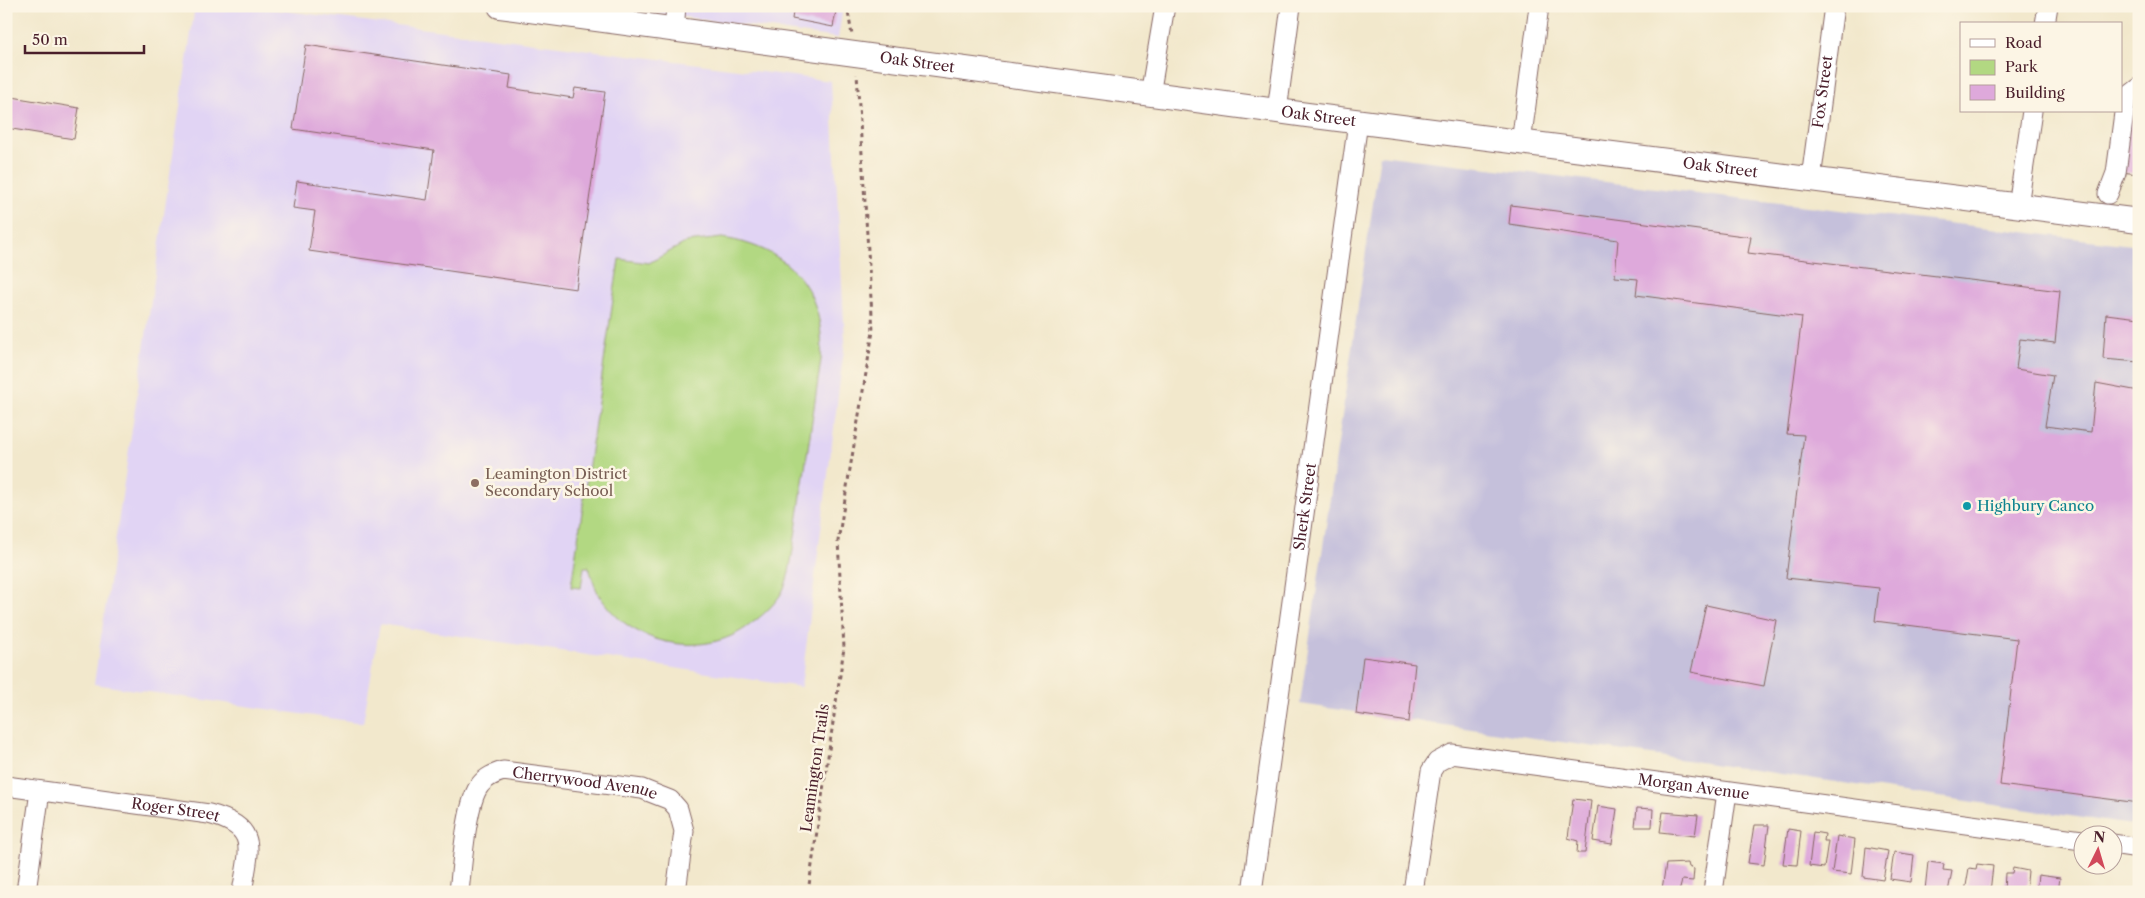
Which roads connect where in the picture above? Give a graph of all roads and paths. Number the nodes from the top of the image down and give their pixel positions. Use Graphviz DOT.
graph roads {
  1 [pos="500,6"];
  2 [pos="676,6"];
  3 [pos="847,6"];
  4 [pos="1165,6"];
  5 [pos="1292,6"];
  6 [pos="1539,6"];
  7 [pos="1834,6"];
  8 [pos="2048,6"];
  9 [pos="2045,22"];
  10 [pos="674,30"];
  11 [pos="856,54"];
  12 [pos="2139,79"];
  13 [pos="2122,88"];
  14 [pos="2139,88"];
  15 [pos="1150,94"];
  16 [pos="1278,112"];
  17 [pos="2032,112"];
  18 [pos="2118,112"];
  19 [pos="1358,122"];
  20 [pos="1521,143"];
  21 [pos="1811,179"];
  22 [pos="2107,205"];
  23 [pos="2018,206"];
  24 [pos="2139,221"];
  25 [pos="6,786"];
  26 [pos="40,791"];
  27 [pos="1726,792"];
  28 [pos="2072,839"];
  29 [pos="2122,845"];
  30 [pos="2139,848"];
  31 [pos="26,892"];
  32 [pos="242,892"];
  33 [pos="459,892"];
  34 [pos="676,892"];
  35 [pos="808,892"];
  36 [pos="1252,892"];
  37 [pos="1413,892"];
  38 [pos="1713,892"];
  1 -- 10 [label="main road, Oak Street"];
  2 -- 10 [label="street"];
  3 -- 11 [label="path"];
  4 -- 15 [label="street"];
  5 -- 16 [label="street"];
  6 -- 20 [label="street"];
  7 -- 21 [label="street, Fox Street"];
  8 -- 9 [label="street"];
  10 -- 11 [label="main road, Oak Street"];
  11 -- 15 [label="main road, Oak Street"];
  11 -- 35 [label="path, Leamington Trails"];
  12 -- 13 [label="street"];
  14 -- 22 [label="street"];
  15 -- 16 [label="main road, Oak Street"];
  16 -- 19 [label="main road, Oak Street"];
  17 -- 23 [label="street"];
  18 -- 22 [label="street"];
  19 -- 20 [label="main road, Oak Street"];
  19 -- 36 [label="street, Sherk Street"];
  20 -- 21 [label="main road, Oak Street"];
  21 -- 23 [label="main road, Oak Street"];
  22 -- 23 [label="main road, Oak Street"];
  22 -- 24 [label="main road, Oak Street"];
  25 -- 26 [label="street"];
  26 -- 31 [label="street"];
  26 -- 32 [label="street, Roger Street"];
  27 -- 28 [label="street, Morgan Avenue"];
  27 -- 37 [label="street, Morgan Avenue"];
  27 -- 38 [label="street"];
  29 -- 30 [label="street"];
  33 -- 34 [label="street, Cherrywood Avenue"];
}
